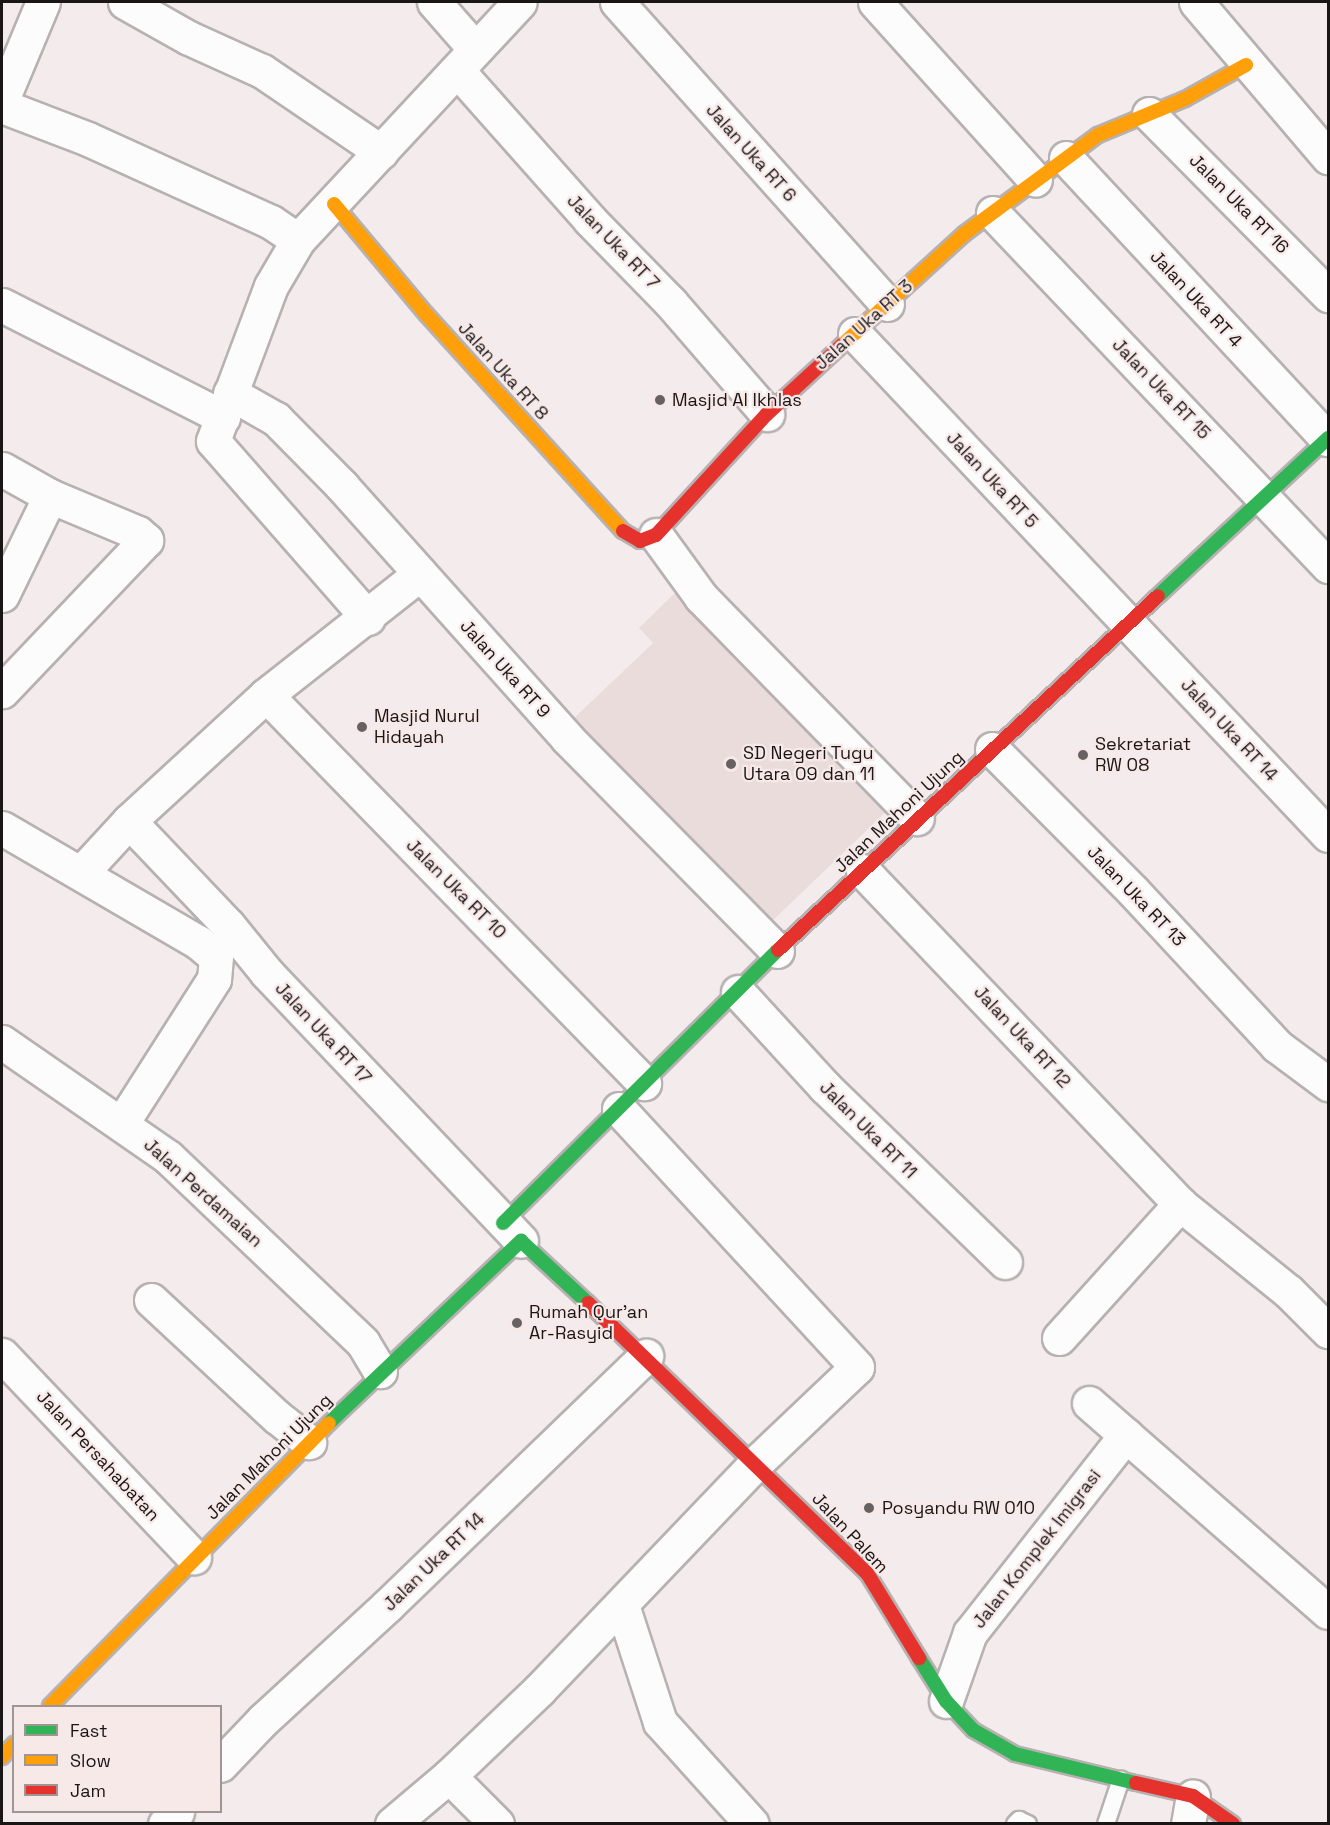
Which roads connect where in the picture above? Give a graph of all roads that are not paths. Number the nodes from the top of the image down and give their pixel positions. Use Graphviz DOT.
graph roads {
  1 [pos="43,2"];
  2 [pos="125,2"];
  3 [pos="434,2"];
  4 [pos="520,2"];
  5 [pos="616,2"];
  6 [pos="875,2"];
  7 [pos="1196,2"];
  8 [pos="466,60"];
  9 [pos="1246,65"];
  10 [pos="2,100"];
  11 [pos="2,106"];
  12 [pos="1149,114"];
  13 [pos="381,152"];
  14 [pos="1329,157"];
  15 [pos="1066,158"];
  16 [pos="1035,180"];
  17 [pos="334,204"];
  18 [pos="993,213"];
  19 [pos="298,240"];
  20 [pos="1329,295"];
  21 [pos="887,304"];
  22 [pos="2,305"];
  23 [pos="855,334"];
  24 [pos="227,405"];
  25 [pos="767,414"];
  26 [pos="1328,438"];
  27 [pos="2,469"];
  28 [pos="50,496"];
  29 [pos="1266,497"];
  30 [pos="656,535"];
  31 [pos="1329,566"];
  32 [pos="420,574"];
  33 [pos="2,596"];
  34 [pos="368,618"];
  35 [pos="1130,625"];
  36 [pos="2,691"];
  37 [pos="266,695"];
  38 [pos="992,749"];
  39 [pos="917,818"];
  40 [pos="129,821"];
  41 [pos="2,828"];
  42 [pos="1329,835"];
  43 [pos="864,871"];
  44 [pos="82,872"];
  45 [pos="777,951"];
  46 [pos="738,992"];
  47 [pos="2,1042"];
  48 [pos="644,1083"];
  49 [pos="1329,1084"];
  50 [pos="619,1109"];
  51 [pos="122,1123"];
  52 [pos="1180,1204"];
  53 [pos="512,1232"];
  54 [pos="1005,1262"];
  55 [pos="151,1300"];
  56 [pos="1329,1331"];
  57 [pos="1059,1338"];
  58 [pos="2,1355"];
  59 [pos="646,1356"];
  60 [pos="380,1371"];
  61 [pos="1089,1403"];
  62 [pos="1126,1435"];
  63 [pos="309,1442"];
  64 [pos="756,1463"];
  65 [pos="194,1557"];
  66 [pos="622,1605"];
  67 [pos="1329,1612"];
  68 [pos="946,1701"];
  69 [pos="52,1705"];
  70 [pos="222,1764"];
  71 [pos="449,1776"];
  72 [pos="1120,1779"];
  73 [pos="1191,1810"];
  74 [pos="176,1813"];
  75 [pos="165,1824"];
  76 [pos="392,1824"];
  77 [pos="497,1824"];
  78 [pos="752,1824"];
  79 [pos="1015,1824"];
  80 [pos="1028,1824"];
  81 [pos="1106,1824"];
  82 [pos="1233,1824"];
  1 -- 10 [label="street"];
  2 -- 13 [label="street"];
  3 -- 8 [label="street, Jalan Uka RT 7"];
  4 -- 8 [label="street"];
  5 -- 21 [label="street, Jalan Uka RT 6"];
  6 -- 16 [label="street"];
  7 -- 9 [label="street"];
  8 -- 13 [label="street"];
  8 -- 25 [label="street, Jalan Uka RT 7"];
  9 -- 12 [label="street, Jalan Uka RT 3"];
  9 -- 14 [label="street"];
  11 -- 19 [label="street"];
  12 -- 15 [label="street, Jalan Uka RT 3"];
  12 -- 20 [label="street, Jalan Uka RT 16"];
  13 -- 17 [label="street"];
  15 -- 16 [label="street, Jalan Uka RT 3"];
  15 -- 26 [label="street, Jalan Uka RT 4"];
  16 -- 18 [label="street, Jalan Uka RT 3"];
  17 -- 19 [label="street"];
  17 -- 30 [label="street, Jalan Uka RT 8"];
  18 -- 21 [label="street, Jalan Uka RT 3"];
  18 -- 29 [label="street, Jalan Uka RT 15"];
  19 -- 24 [label="street"];
  21 -- 23 [label="street, Jalan Uka RT 3"];
  22 -- 24 [label="street, Jalan Uka RT 9"];
  23 -- 25 [label="street, Jalan Uka RT 3"];
  23 -- 35 [label="street, Jalan Uka RT 5"];
  24 -- 32 [label="street, Jalan Uka RT 9"];
  24 -- 34 [label="street"];
  25 -- 30 [label="street, Jalan Uka RT 3"];
  26 -- 29 [label="street, Jalan Mahoni Ujung"];
  27 -- 28 [label="street"];
  28 -- 33 [label="street"];
  28 -- 36 [label="street"];
  29 -- 31 [label="street, Jalan Uka RT 15"];
  29 -- 35 [label="street, Jalan Mahoni Ujung"];
  30 -- 39 [label="street"];
  32 -- 34 [label="street"];
  32 -- 45 [label="street, Jalan Uka RT 9"];
  34 -- 37 [label="street"];
  35 -- 38 [label="street, Jalan Mahoni Ujung"];
  35 -- 42 [label="street, Jalan Uka RT 14"];
  37 -- 40 [label="street"];
  37 -- 48 [label="street, Jalan Uka RT 10"];
  38 -- 39 [label="street, Jalan Mahoni Ujung"];
  38 -- 49 [label="street, Jalan Uka RT 13"];
  39 -- 43 [label="street, Jalan Mahoni Ujung"];
  40 -- 44 [label="street"];
  40 -- 53 [label="street, Jalan Uka RT 17"];
  41 -- 44 [label="street"];
  43 -- 45 [label="street, Jalan Mahoni Ujung"];
  43 -- 52 [label="street, Jalan Uka RT 12"];
  44 -- 51 [label="street"];
  45 -- 46 [label="street, Jalan Mahoni Ujung"];
  46 -- 48 [label="street, Jalan Mahoni Ujung"];
  46 -- 54 [label="street, Jalan Uka RT 11"];
  47 -- 51 [label="street, Jalan Perdamaian"];
  48 -- 50 [label="street, Jalan Mahoni Ujung"];
  50 -- 53 [label="street, Jalan Mahoni Ujung"];
  50 -- 64 [label="street"];
  51 -- 60 [label="street, Jalan Perdamaian"];
  52 -- 56 [label="street, Jalan Uka RT 12"];
  52 -- 57 [label="street"];
  53 -- 59 [label="street, Jalan Palem"];
  53 -- 60 [label="street, Jalan Mahoni Ujung"];
  55 -- 63 [label="street"];
  58 -- 65 [label="street, Jalan Persahabatan"];
  59 -- 64 [label="street, Jalan Palem"];
  59 -- 70 [label="street, Jalan Uka RT 14"];
  60 -- 63 [label="street, Jalan Mahoni Ujung"];
  61 -- 62 [label="street"];
  62 -- 67 [label="street"];
  62 -- 68 [label="street, Jalan Komplek Imigrasi"];
  63 -- 65 [label="street, Jalan Mahoni Ujung"];
  64 -- 66 [label="street"];
  64 -- 68 [label="street, Jalan Palem"];
  65 -- 69 [label="street, Jalan Mahoni Ujung"];
  66 -- 71 [label="street"];
  66 -- 78 [label="street"];
  68 -- 72 [label="street, Jalan Palem"];
  71 -- 76 [label="street"];
  71 -- 77 [label="street"];
  72 -- 73 [label="street, Jalan Palem"];
  72 -- 81 [label="lane"];
  73 -- 82 [label="street, Jalan Palem"];
  74 -- 75 [label="street"];
  79 -- 80 [label="lane"];
}
